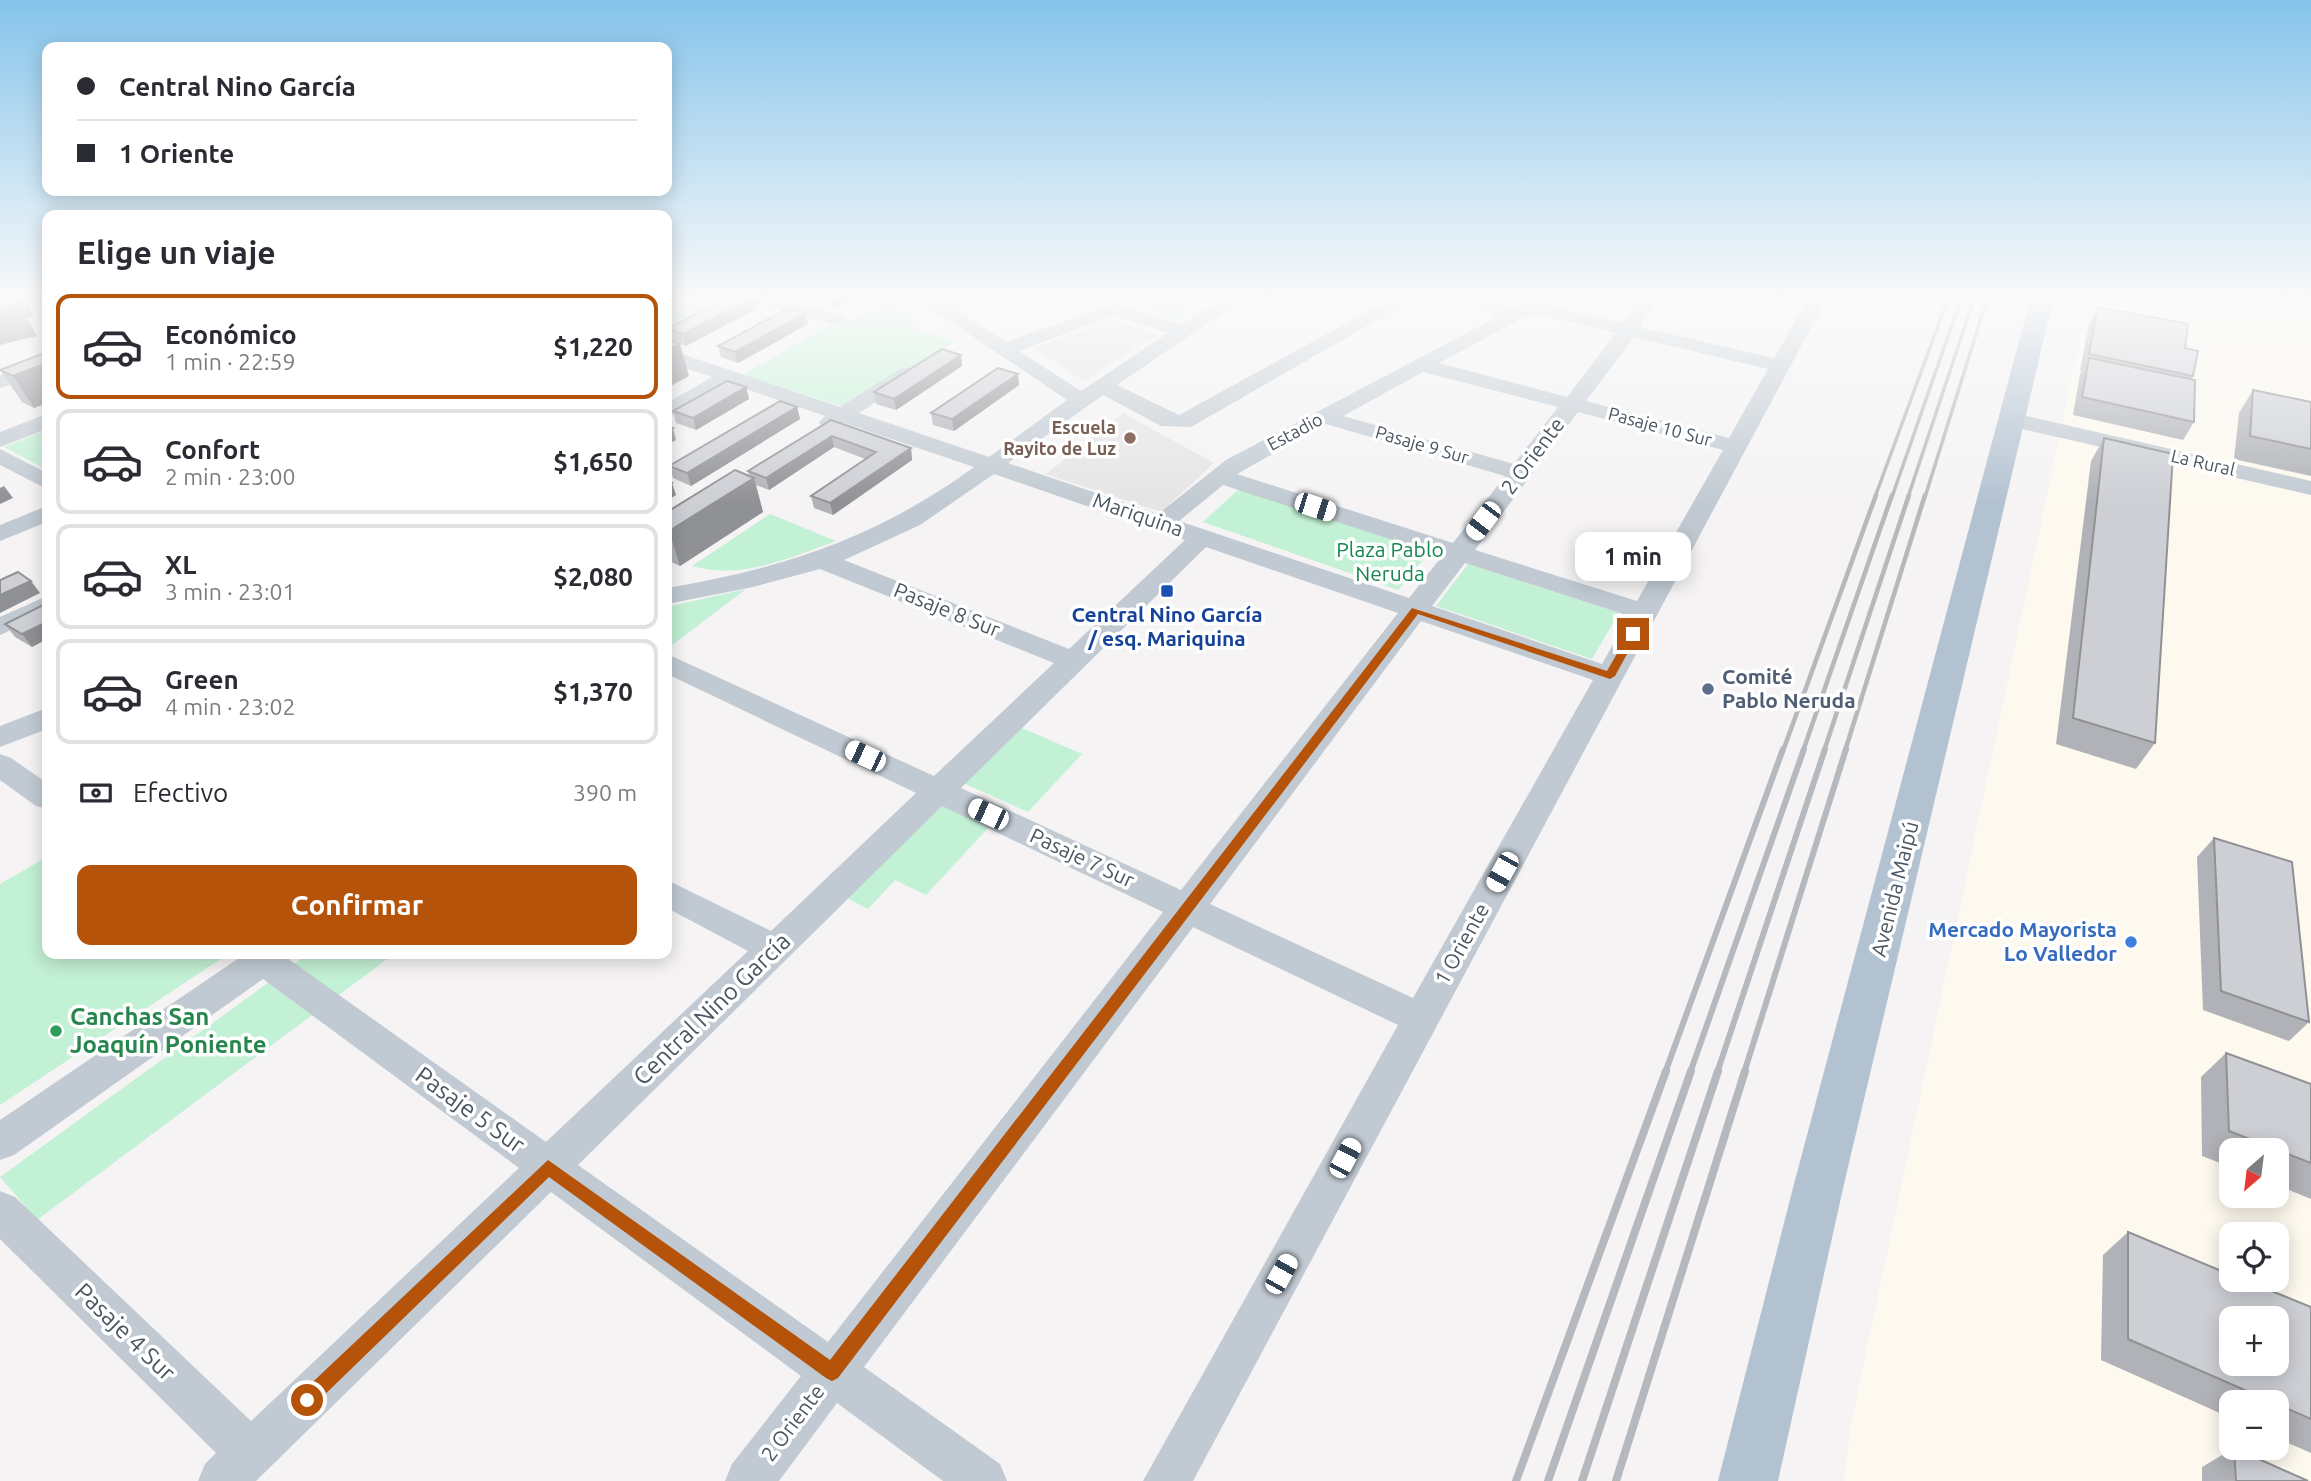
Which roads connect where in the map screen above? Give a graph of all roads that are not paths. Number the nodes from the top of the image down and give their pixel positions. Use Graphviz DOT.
graph roads {
  1 [pos="697,365"];
  2 [pos="1028,365"];
  3 [pos="1133,365"];
  4 [pos="1285,365"];
  5 [pos="1421,365"];
  6 [pos="1602,365"];
  7 [pos="1777,365"];
  8 [pos="2027,365"];
  9 [pos="919,366"];
  10 [pos="1781,366"];
  11 [pos="42,369"];
  12 [pos="723,374"];
  13 [pos="0,382"];
  14 [pos="1102,386"];
  15 [pos="672,396"];
  16 [pos="1081,400"];
  17 [pos="1572,404"];
  18 [pos="672,409"];
  19 [pos="842,414"];
  20 [pos="1324,417"];
  21 [pos="2014,420"];
  22 [pos="42,423"];
  23 [pos="807,436"];
  24 [pos="0,440"];
  25 [pos="1736,447"];
  26 [pos="0,456"];
  27 [pos="992,466"];
  28 [pos="1520,473"];
  29 [pos="1219,476"];
  30 [pos="42,479"];
  31 [pos="2311,488"];
  32 [pos="42,498"];
  33 [pos="42,515"];
  34 [pos="0,517"];
  35 [pos="1162,523"];
  36 [pos="0,534"];
  37 [pos="1202,537"];
  38 [pos="1459,553"];
  39 [pos="820,560"];
  40 [pos="672,595"];
  41 [pos="42,606"];
  42 [pos="1416,610"];
  43 [pos="1645,612"];
  44 [pos="0,627"];
  45 [pos="1074,661"];
  46 [pos="672,665"];
  47 [pos="1610,676"];
  48 [pos="42,720"];
  49 [pos="0,737"];
  50 [pos="0,765"];
  51 [pos="939,791"];
  52 [pos="42,794"];
  53 [pos="672,896"];
  54 [pos="1187,908"];
  55 [pos="775,949"];
  56 [pos="264,959"];
  57 [pos="270,959"];
  58 [pos="1421,1019"];
  59 [pos="0,1142"];
  60 [pos="548,1167"];
  61 [pos="0,1211"];
  62 [pos="832,1372"];
  63 [pos="237,1467"];
  64 [pos="748,1481"];
  65 [pos="983,1481"];
  66 [pos="1167,1481"];
  67 [pos="1748,1481"];
  1 -- 12 [label="street, Mariquina"];
  2 -- 16 [label="street"];
  3 -- 14 [label="street"];
  4 -- 14 [label="street"];
  5 -- 17 [label="street, Pasaje 10 Sur"];
  5 -- 20 [label="street, Estadio"];
  6 -- 17 [label="street, 2 Oriente"];
  7 -- 10 [label="street"];
  8 -- 21 [label="main road, Avenida Maipú"];
  9 -- 19 [label="street"];
  10 -- 25 [label="street, 1 Oriente"];
  11 -- 13 [label="street"];
  12 -- 15 [label="street"];
  12 -- 18 [label="street"];
  12 -- 19 [label="street, Mariquina"];
  14 -- 16 [label="street"];
  16 -- 27 [label="street"];
  17 -- 25 [label="street, Pasaje 10 Sur"];
  17 -- 28 [label="street, 2 Oriente"];
  19 -- 23 [label="street"];
  19 -- 27 [label="street, Mariquina"];
  20 -- 28 [label="street, Pasaje 9 Sur"];
  20 -- 29 [label="street, Estadio"];
  21 -- 31 [label="street, La Rural"];
  21 -- 67 [label="main road, Avenida Maipú"];
  22 -- 24 [label="street"];
  25 -- 43 [label="street, 1 Oriente"];
  26 -- 30 [label="street"];
  27 -- 35 [label="street, Mariquina"];
  27 -- 39 [label="street"];
  28 -- 38 [label="street, 2 Oriente"];
  29 -- 35 [label="street, Estadio"];
  29 -- 38 [label="street"];
  32 -- 34 [label="street"];
  33 -- 36 [label="street"];
  35 -- 37 [label="street, Mariquina"];
  37 -- 42 [label="street, Mariquina"];
  37 -- 45 [label="street, Central Nino García"];
  38 -- 42 [label="street, 2 Oriente"];
  38 -- 43 [label="street"];
  39 -- 40 [label="street"];
  39 -- 45 [label="street, Pasaje 8 Sur"];
  41 -- 44 [label="street"];
  42 -- 47 [label="street, Mariquina"];
  42 -- 54 [label="street, 2 Oriente"];
  43 -- 47 [label="street, 1 Oriente"];
  45 -- 51 [label="street, Central Nino García"];
  46 -- 51 [label="street, Pasaje 7 Sur"];
  47 -- 58 [label="street, 1 Oriente"];
  48 -- 49 [label="street"];
  50 -- 52 [label="street"];
  51 -- 54 [label="street, Pasaje 7 Sur"];
  51 -- 55 [label="street, Central Nino García"];
  53 -- 55 [label="street"];
  54 -- 58 [label="street, Pasaje 7 Sur"];
  54 -- 62 [label="street, 2 Oriente"];
  55 -- 60 [label="street, Central Nino García"];
  56 -- 59 [label="street"];
  57 -- 60 [label="street, Pasaje 5 Sur"];
  58 -- 66 [label="street, 1 Oriente"];
  60 -- 62 [label="street, Pasaje 5 Sur"];
  60 -- 63 [label="street, Central Nino García"];
  61 -- 63 [label="street, Pasaje 4 Sur"];
  62 -- 64 [label="street, 2 Oriente"];
  62 -- 65 [label="street, Pasaje 5 Sur"];
}
